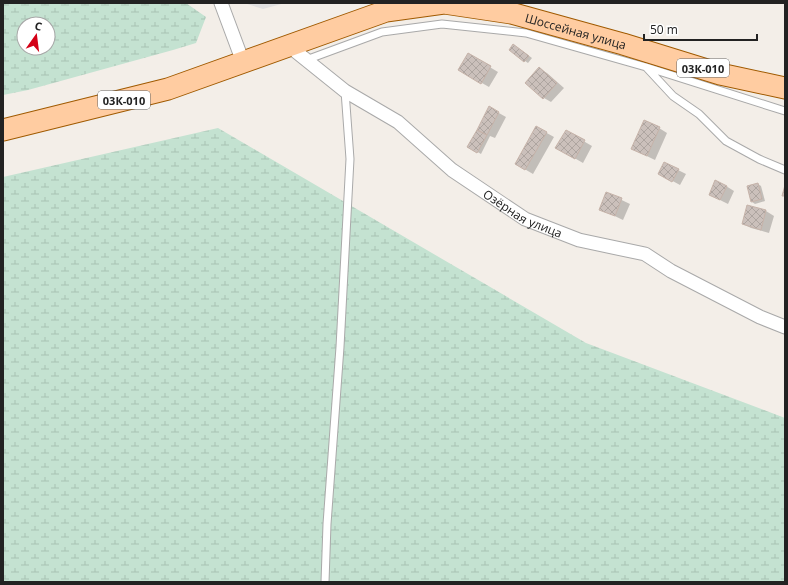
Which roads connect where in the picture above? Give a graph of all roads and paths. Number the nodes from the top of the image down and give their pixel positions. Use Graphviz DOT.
graph roads {
  1 [pos="221,3"];
  2 [pos="499,7"];
  3 [pos="623,44"];
  4 [pos="289,46"];
  5 [pos="306,60"];
  6 [pos="243,62"];
  7 [pos="646,67"];
  8 [pos="785,88"];
  9 [pos="345,92"];
  10 [pos="785,111"];
  11 [pos="3,130"];
  12 [pos="785,170"];
  13 [pos="785,327"];
  14 [pos="325,582"];
  1 -- 6 [label="street"];
  2 -- 3 [label="main road, Шоссейная улица / 03К-010"];
  2 -- 4 [label="main road, Шоссейная улица / 03К-010"];
  3 -- 7 [label="lane"];
  3 -- 8 [label="main road, Шоссейная улица / 03К-010"];
  4 -- 5 [label="street, Озёрная улица"];
  4 -- 6 [label="main road, Шоссейная улица / 03К-010"];
  5 -- 7 [label="lane"];
  5 -- 9 [label="street, Озёрная улица"];
  6 -- 11 [label="main road, 03К-010"];
  7 -- 10 [label="lane"];
  7 -- 12 [label="lane"];
  9 -- 13 [label="street, Озёрная улица"];
  9 -- 14 [label="lane"];
}
